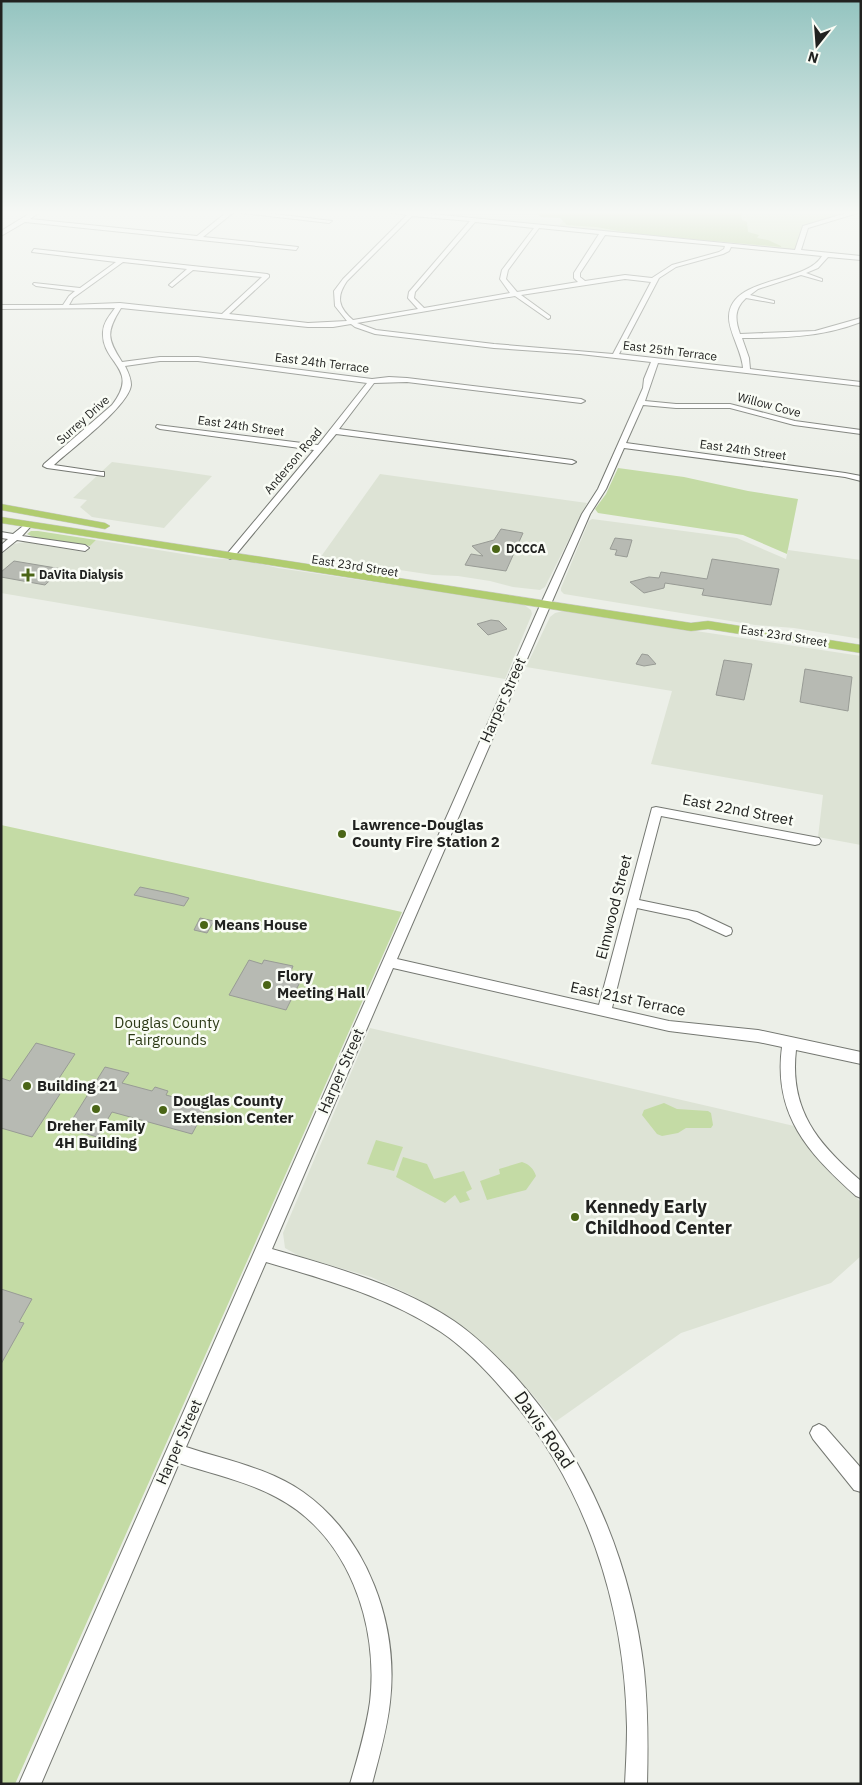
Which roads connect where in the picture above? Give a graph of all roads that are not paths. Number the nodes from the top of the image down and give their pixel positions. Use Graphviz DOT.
graph roads {
  1 [pos="73,295"];
  2 [pos="246,295"];
  3 [pos="337,295"];
  4 [pos="411,295"];
  5 [pos="514,295"];
  6 [pos="516,295"];
  7 [pos="646,295"];
  8 [pos="744,296"];
  9 [pos="772,302"];
  10 [pos="1,306"];
  11 [pos="65,306"];
  12 [pos="120,306"];
  13 [pos="424,311"];
  14 [pos="224,315"];
  15 [pos="548,317"];
  16 [pos="861,320"];
  17 [pos="354,323"];
  18 [pos="738,336"];
  19 [pos="615,356"];
  20 [pos="655,361"];
  21 [pos="120,365"];
  22 [pos="747,371"];
  23 [pos="372,381"];
  24 [pos="861,384"];
  25 [pos="581,401"];
  26 [pos="641,403"];
  27 [pos="160,427"];
  28 [pos="334,431"];
  29 [pos="861,432"];
  30 [pos="622,445"];
  31 [pos="319,448"];
  32 [pos="572,462"];
  33 [pos="101,474"];
  34 [pos="861,479"];
  35 [pos="1,507"];
  36 [pos="1,515"];
  37 [pos="53,517"];
  38 [pos="1,520"];
  39 [pos="28,525"];
  40 [pos="1,535"];
  41 [pos="15,537"];
  42 [pos="85,548"];
  43 [pos="1,550"];
  44 [pos="233,552"];
  45 [pos="547,600"];
  46 [pos="861,648"];
  47 [pos="656,811"];
  48 [pos="815,841"];
  49 [pos="632,903"];
  50 [pos="726,931"];
  51 [pos="389,962"];
  52 [pos="604,1011"];
  53 [pos="790,1042"];
  54 [pos="861,1058"];
  55 [pos="861,1191"];
  56 [pos="262,1253"];
  57 [pos="819,1433"];
  58 [pos="175,1453"];
  59 [pos="861,1483"];
  60 [pos="30,1784"];
  61 [pos="361,1784"];
  62 [pos="636,1784"];
  1 -- 11 [label="street"];
  2 -- 14 [label="street"];
  3 -- 17 [label="street"];
  4 -- 13 [label="street"];
  5 -- 13 [label="street"];
  6 -- 15 [label="street"];
  7 -- 19 [label="street"];
  8 -- 9 [label="street"];
  8 -- 18 [label="street"];
  10 -- 11 [label="street, East 25th Terrace"];
  11 -- 12 [label="street, East 25th Terrace"];
  12 -- 14 [label="street, East 25th Terrace"];
  12 -- 21 [label="street, Surrey Drive"];
  13 -- 17 [label="street"];
  14 -- 17 [label="street, East 25th Terrace"];
  16 -- 18 [label="street"];
  17 -- 19 [label="street, East 25th Terrace"];
  18 -- 22 [label="street"];
  19 -- 20 [label="street, East 25th Terrace"];
  20 -- 22 [label="street, East 25th Terrace"];
  20 -- 26 [label="street, Harper Street"];
  21 -- 23 [label="street, East 24th Terrace"];
  21 -- 33 [label="street, Surrey Drive"];
  22 -- 24 [label="street, East 25th Terrace"];
  23 -- 25 [label="street, East 24th Terrace"];
  23 -- 28 [label="street, Anderson Road"];
  26 -- 29 [label="street, Willow Cove"];
  26 -- 30 [label="street, Harper Street"];
  27 -- 31 [label="street, East 24th Street"];
  28 -- 31 [label="street, Anderson Road"];
  28 -- 32 [label="street"];
  30 -- 34 [label="street, East 24th Street"];
  30 -- 45 [label="street, Harper Street"];
  31 -- 44 [label="street, Anderson Road"];
  35 -- 37 [label="main road, East 23rd Street"];
  36 -- 37 [label="main road"];
  37 -- 44 [label="main road, East 23rd Street"];
  38 -- 39 [label="main road, East 23rd Street"];
  39 -- 41 [label="street"];
  39 -- 44 [label="main road, East 23rd Street"];
  40 -- 41 [label="street"];
  41 -- 42 [label="street"];
  41 -- 43 [label="street"];
  44 -- 45 [label="main road, East 23rd Street"];
  45 -- 46 [label="main road, East 23rd Street"];
  45 -- 51 [label="street, Harper Street"];
  47 -- 48 [label="street, East 22nd Street"];
  47 -- 49 [label="street, Elmwood Street"];
  49 -- 50 [label="street"];
  49 -- 52 [label="street, Elmwood Street"];
  51 -- 52 [label="street, East 21st Terrace"];
  51 -- 56 [label="street, Harper Street"];
  52 -- 53 [label="street, East 21st Terrace"];
  53 -- 54 [label="street, East 21st Terrace"];
  53 -- 55 [label="street"];
  56 -- 58 [label="street, Harper Street"];
  56 -- 62 [label="street, Davis Road"];
  57 -- 59 [label="street"];
  58 -- 60 [label="street, Harper Street"];
  58 -- 61 [label="street"];
}
